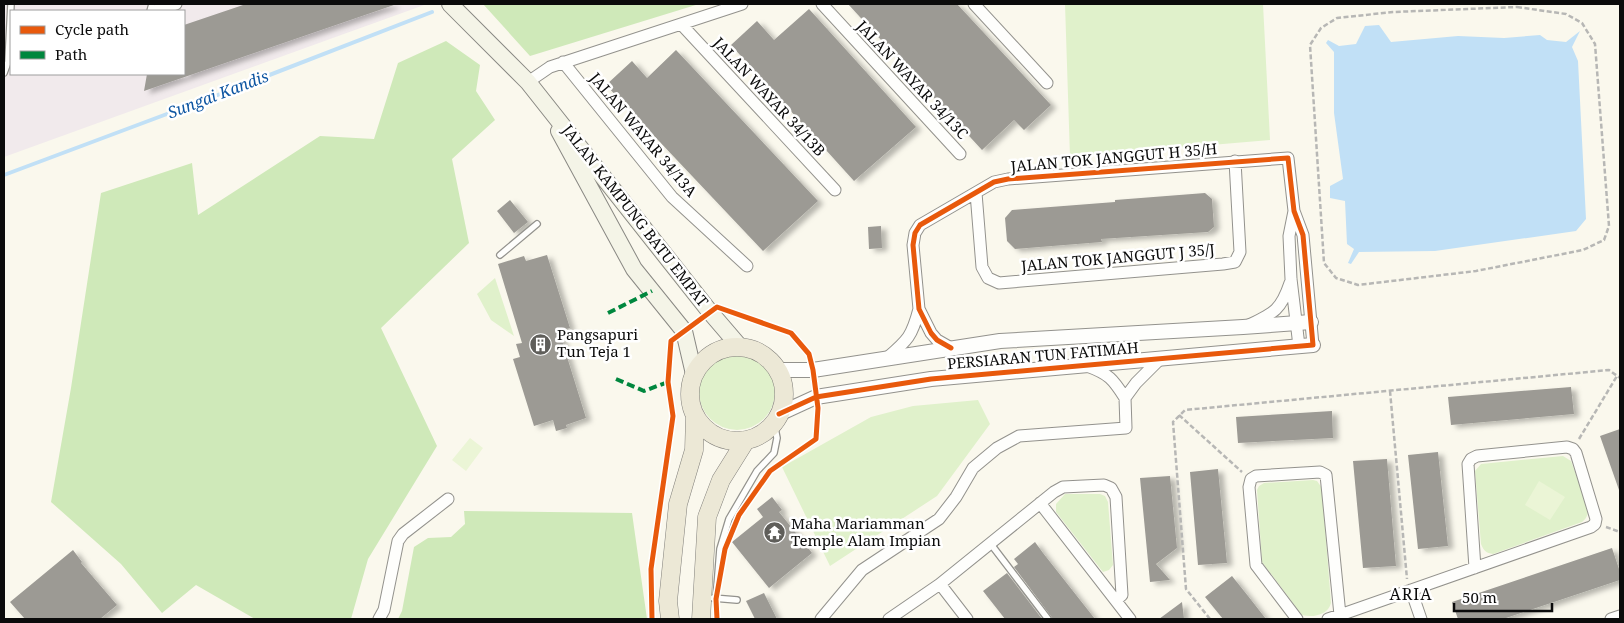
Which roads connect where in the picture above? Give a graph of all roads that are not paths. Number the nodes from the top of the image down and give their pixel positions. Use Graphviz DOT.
graph roads {
  1 [pos="176,4"];
  2 [pos="450,4"];
  3 [pos="742,4"];
  4 [pos="822,4"];
  5 [pos="974,4"];
  6 [pos="155,10"];
  7 [pos="10,23"];
  8 [pos="681,24"];
  9 [pos="563,62"];
  10 [pos="4,73"];
  11 [pos="528,82"];
  12 [pos="1048,83"];
  13 [pos="549,108"];
  14 [pos="960,154"];
  15 [pos="1236,161"];
  16 [pos="835,190"];
  17 [pos="976,192"];
  18 [pos="1294,211"];
  19 [pos="537,224"];
  20 [pos="500,255"];
  21 [pos="747,266"];
  22 [pos="1291,279"];
  23 [pos="919,309"];
  24 [pos="1310,322"];
  25 [pos="1296,323"];
  26 [pos="1243,328"];
  27 [pos="1313,345"];
  28 [pos="1299,346"];
  29 [pos="740,347"];
  30 [pos="951,348"];
  31 [pos="887,358"];
  32 [pos="1161,358"];
  33 [pos="1083,364"];
  34 [pos="778,370"];
  35 [pos="694,374"];
  36 [pos="1125,398"];
  37 [pos="695,415"];
  38 [pos="777,419"];
  39 [pos="746,440"];
  40 [pos="448,499"];
  41 [pos="1040,503"];
  42 [pos="990,544"];
  43 [pos="1475,568"];
  44 [pos="940,584"];
  45 [pos="1411,590"];
  46 [pos="710,598"];
  47 [pos="737,600"];
  48 [pos="1116,600"];
  49 [pos="1340,615"];
  50 [pos="1620,616"];
  51 [pos="379,619"];
  52 [pos="670,619"];
  53 [pos="701,619"];
  54 [pos="822,619"];
  55 [pos="889,619"];
  56 [pos="966,619"];
  57 [pos="1048,619"];
  58 [pos="1130,619"];
  59 [pos="1297,619"];
  60 [pos="1328,619"];
  61 [pos="1421,619"];
  62 [pos="1611,619"];
  1 -- 6 [label="street"];
  2 -- 11 [label="main road, JALAN KAMPUNG BATU EMPAT"];
  3 -- 8 [label="street"];
  4 -- 14 [label="street, JALAN WAYAR 34/13C"];
  5 -- 12 [label="street"];
  7 -- 10 [label="lane"];
  8 -- 9 [label="street"];
  8 -- 16 [label="street, JALAN WAYAR 34/13B"];
  9 -- 11 [label="street"];
  9 -- 21 [label="street, JALAN WAYAR 34/13A"];
  11 -- 13 [label="main road, JALAN KAMPUNG BATU EMPAT"];
  13 -- 29 [label="main road, JALAN KAMPUNG BATU EMPAT"];
  13 -- 35 [label="main road, JALAN KAMPUNG BATU EMPAT"];
  15 -- 17 [label="street, JALAN TOK JANGGUT H 35/H"];
  15 -- 17 [label="street, JALAN TOK JANGGUT J 35/J"];
  15 -- 18 [label="street, JALAN TOK JANGGUT H 35/H"];
  17 -- 23 [label="street, JALAN TOK JANGGUT H 35/H"];
  18 -- 22 [label="street"];
  18 -- 24 [label="street"];
  19 -- 20 [label="lane"];
  22 -- 25 [label="street"];
  22 -- 26 [label="street"];
  23 -- 30 [label="street"];
  23 -- 31 [label="street"];
  24 -- 25 [label="street, PERSIARAN TUN FATIMAH"];
  24 -- 27 [label="street"];
  25 -- 26 [label="street, PERSIARAN TUN FATIMAH"];
  25 -- 28 [label="street"];
  26 -- 30 [label="street, PERSIARAN TUN FATIMAH"];
  27 -- 28 [label="street, PERSIARAN TUN FATIMAH"];
  28 -- 32 [label="street, PERSIARAN TUN FATIMAH"];
  29 -- 34 [label="main road"];
  29 -- 35 [label="main road"];
  30 -- 31 [label="street, PERSIARAN TUN FATIMAH"];
  31 -- 34 [label="street, PERSIARAN TUN FATIMAH"];
  32 -- 33 [label="street, PERSIARAN TUN FATIMAH"];
  32 -- 36 [label="street"];
  33 -- 36 [label="street"];
  33 -- 38 [label="street, PERSIARAN TUN FATIMAH"];
  34 -- 38 [label="main road"];
  35 -- 37 [label="main road"];
  36 -- 54 [label="street"];
  37 -- 39 [label="main road"];
  37 -- 52 [label="main road"];
  38 -- 39 [label="main road"];
  38 -- 46 [label="lane"];
  39 -- 46 [label="main road"];
  40 -- 51 [label="street"];
  41 -- 42 [label="street"];
  41 -- 48 [label="street"];
  41 -- 48 [label="street"];
  42 -- 44 [label="street"];
  42 -- 57 [label="lane"];
  43 -- 43 [label="street"];
  43 -- 45 [label="street"];
  44 -- 55 [label="street"];
  44 -- 56 [label="street"];
  45 -- 49 [label="street"];
  45 -- 61 [label="street"];
  46 -- 47 [label="lane"];
  46 -- 53 [label="main road"];
  48 -- 58 [label="street"];
  49 -- 59 [label="street"];
  49 -- 60 [label="street"];
  50 -- 62 [label="street"];
}
